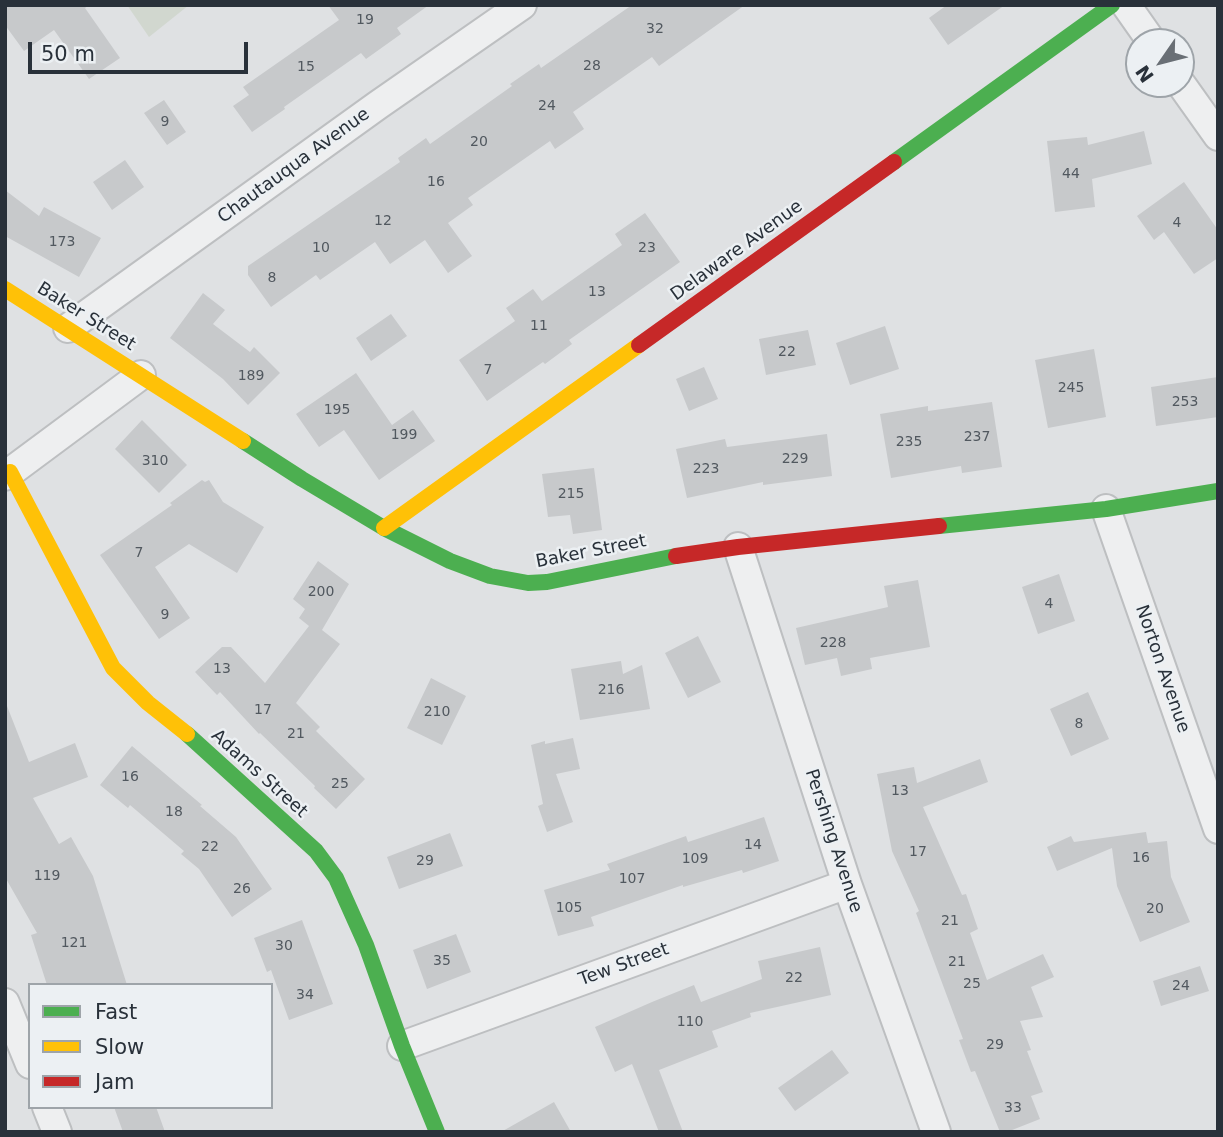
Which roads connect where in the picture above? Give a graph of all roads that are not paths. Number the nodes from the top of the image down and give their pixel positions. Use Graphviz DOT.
graph roads {
  1 [pos="522,5"];
  2 [pos="1112,5"];
  3 [pos="1126,5"];
  4 [pos="1142,28"];
  5 [pos="1191,98"];
  6 [pos="1218,136"];
  7 [pos="5,289"];
  8 [pos="68,328"];
  9 [pos="141,374"];
  10 [pos="8,474"];
  11 [pos="1218,491"];
  12 [pos="1106,509"];
  13 [pos="384,528"];
  14 [pos="738,547"];
  15 [pos="1218,829"];
  16 [pos="847,884"];
  17 [pos="5,1003"];
  18 [pos="402,1046"];
  19 [pos="19,1053"];
  20 [pos="48,1109"];
  21 [pos="57,1132"];
  22 [pos="437,1132"];
  23 [pos="936,1132"];
  1 -- 8 [label="street, Chautauqua Avenue"];
  2 -- 13 [label="street, Delaware Avenue"];
  3 -- 4 [label="street"];
  5 -- 6 [label="street"];
  7 -- 8 [label="street, Baker Street"];
  8 -- 9 [label="street, Baker Street"];
  9 -- 10 [label="street"];
  9 -- 13 [label="street, Baker Street"];
  10 -- 18 [label="street, Adams Street"];
  11 -- 12 [label="street, Baker Street"];
  12 -- 14 [label="street, Baker Street"];
  12 -- 15 [label="street, Norton Avenue"];
  13 -- 14 [label="street, Baker Street"];
  14 -- 16 [label="street, Pershing Avenue"];
  16 -- 18 [label="street, Tew Street"];
  16 -- 23 [label="street, Pershing Avenue"];
  17 -- 19 [label="street"];
  18 -- 22 [label="street, Adams Street"];
  20 -- 21 [label="street"];
}
